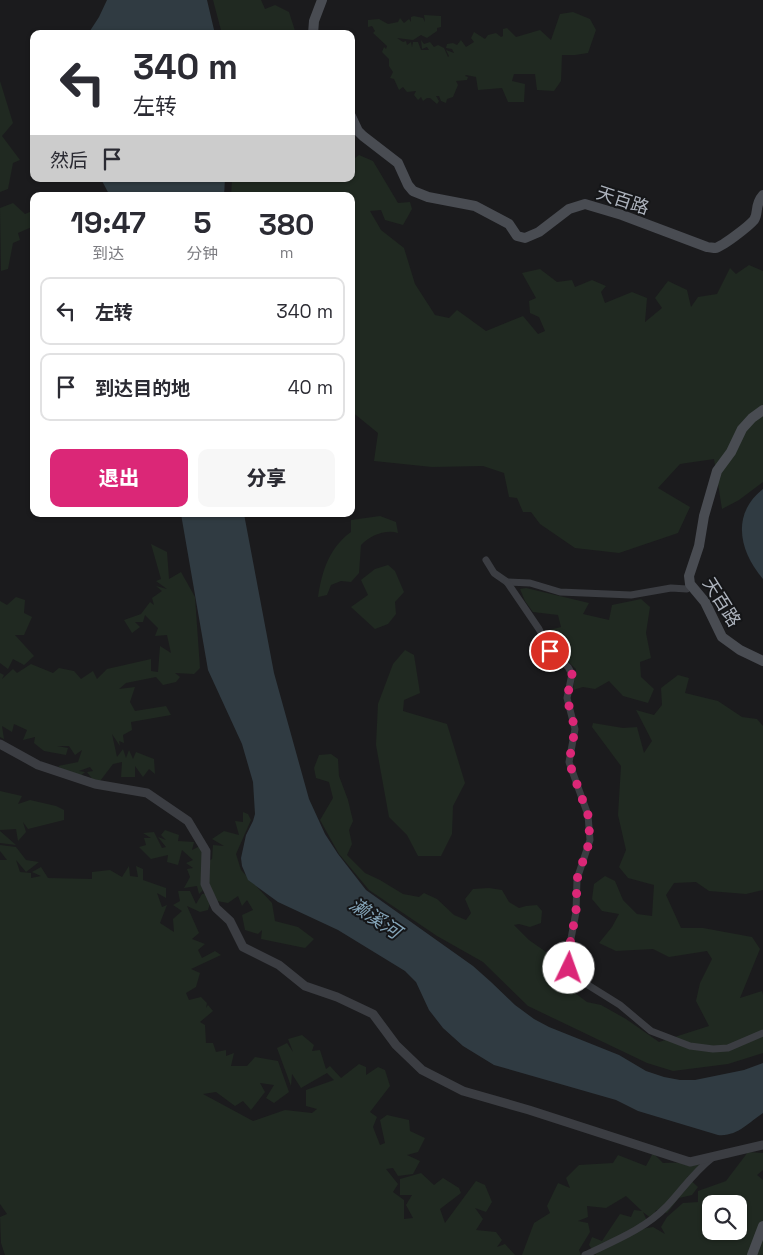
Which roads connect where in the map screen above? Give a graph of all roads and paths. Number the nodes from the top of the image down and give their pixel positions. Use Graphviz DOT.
graph roads {
  1 [pos="322,0"];
  2 [pos="313,30"];
  3 [pos="355,125"];
  4 [pos="763,195"];
  5 [pos="763,410"];
  6 [pos="486,560"];
  7 [pos="507,582"];
  8 [pos="690,584"];
  9 [pos="763,661"];
  10 [pos="0,744"];
  11 [pos="763,1033"];
  12 [pos="763,1145"];
  13 [pos="712,1158"];
  14 [pos="763,1226"];
  15 [pos="585,1255"];
  16 [pos="752,1255"];
  1 -- 2 [label="main road"];
  3 -- 4 [label="main road, 天百路"];
  5 -- 8 [label="main road, 天百路"];
  6 -- 7 [label="street"];
  7 -- 8 [label="street"];
  7 -- 11 [label="street"];
  8 -- 9 [label="main road, 天百路"];
  10 -- 13 [label="street"];
  12 -- 13 [label="street"];
  13 -- 15 [label="street"];
  14 -- 16 [label="main road"];
}
